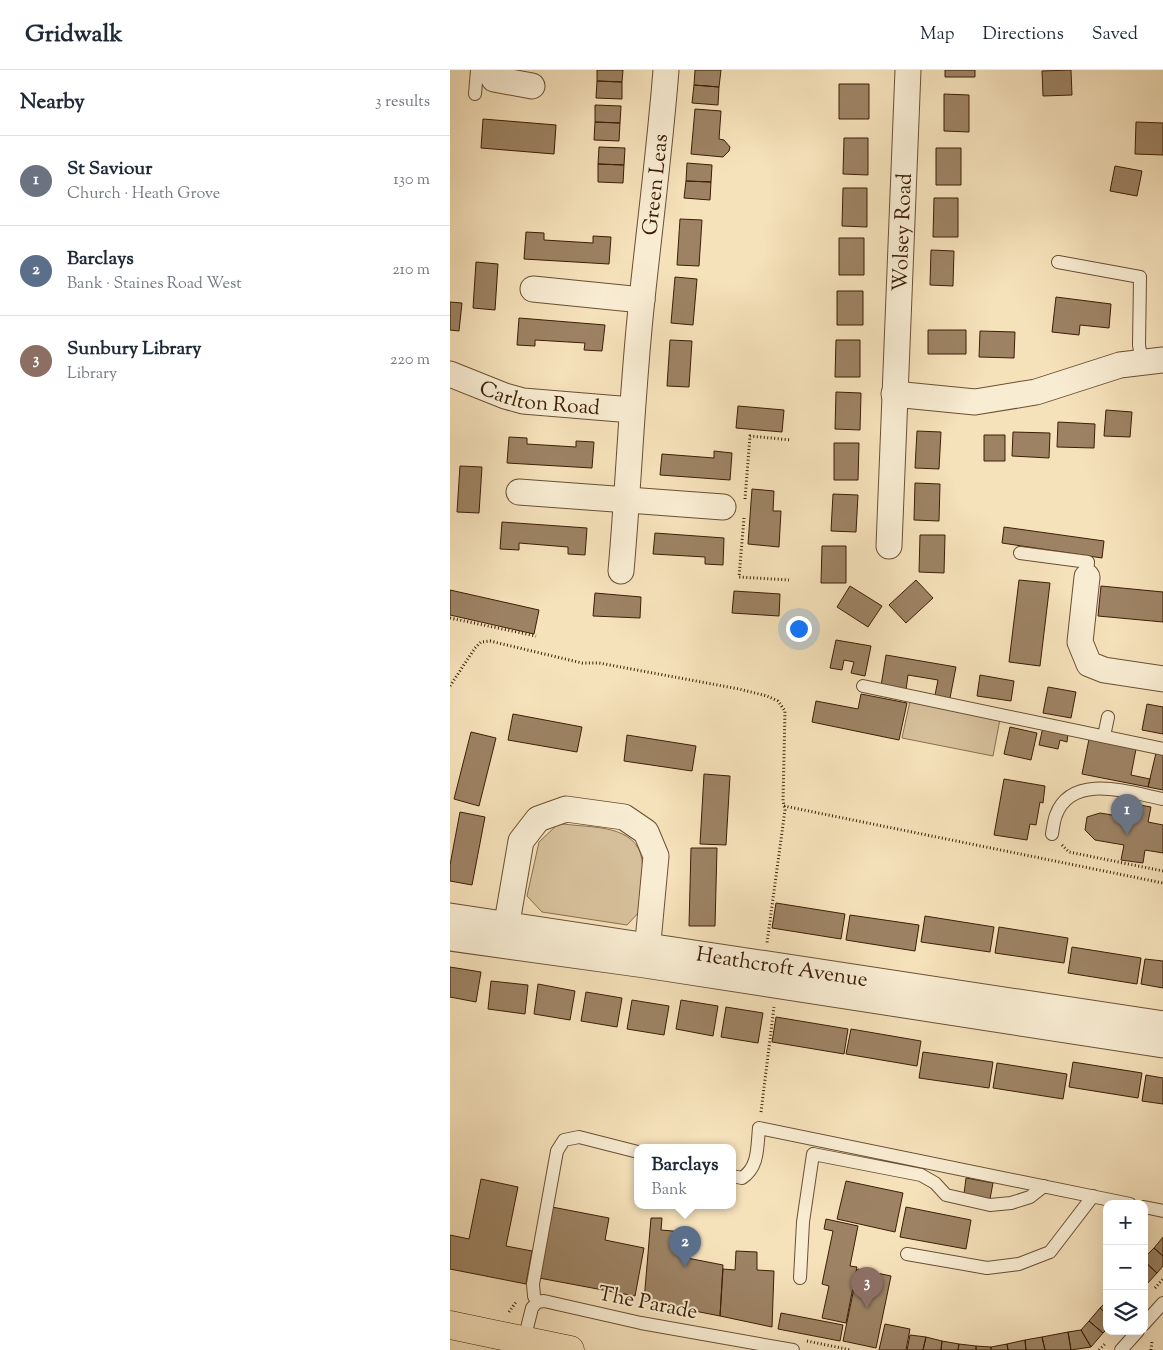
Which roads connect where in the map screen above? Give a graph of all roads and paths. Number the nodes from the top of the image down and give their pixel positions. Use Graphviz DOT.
graph roads {
  1 [pos="477,70"];
  2 [pos="489,70"];
  3 [pos="666,70"];
  4 [pos="908,70"];
  5 [pos="532,86"];
  6 [pos="475,94"];
  7 [pos="1058,262"];
  8 [pos="534,290"];
  9 [pos="642,300"];
  10 [pos="1152,361"];
  11 [pos="450,374"];
  12 [pos="894,394"];
  13 [pos="632,410"];
  14 [pos="791,440"];
  15 [pos="519,492"];
  16 [pos="627,500"];
  17 [pos="738,505"];
  18 [pos="889,546"];
  19 [pos="1020,553"];
  20 [pos="621,571"];
  21 [pos="1087,577"];
  22 [pos="788,580"];
  23 [pos="450,618"];
  24 [pos="536,636"];
  25 [pos="1163,678"];
  26 [pos="450,686"];
  27 [pos="863,686"];
  28 [pos="1108,717"];
  29 [pos="1104,736"];
  30 [pos="1163,749"];
  31 [pos="1163,799"];
  32 [pos="784,806"];
  33 [pos="1052,834"];
  34 [pos="1163,871"];
  35 [pos="1163,882"];
  36 [pos="450,916"];
  37 [pos="504,935"];
  38 [pos="450,938"];
  39 [pos="646,956"];
  40 [pos="764,963"];
  41 [pos="776,986"];
  42 [pos="916,997"];
  43 [pos="1070,1021"];
  44 [pos="1163,1024"];
  45 [pos="1163,1045"];
  46 [pos="759,1128"];
  47 [pos="634,1151"];
  48 [pos="736,1177"];
  49 [pos="1044,1186"];
  50 [pos="1093,1196"];
  51 [pos="1112,1200"];
  52 [pos="1148,1208"];
  53 [pos="1163,1211"];
  54 [pos="907,1254"];
  55 [pos="800,1278"];
  56 [pos="537,1302"];
  57 [pos="1163,1303"];
  58 [pos="1148,1320"];
  59 [pos="450,1325"];
  60 [pos="1134,1335"];
  61 [pos="524,1340"];
  62 [pos="570,1350"];
  63 [pos="793,1350"];
  64 [pos="1121,1350"];
  1 -- 6 [label="lane"];
  2 -- 5 [label="street"];
  3 -- 9 [label="street, Green Leas"];
  4 -- 12 [label="street, Wolsey Road"];
  7 -- 10 [label="lane"];
  8 -- 9 [label="street"];
  9 -- 13 [label="street, Green Leas"];
  10 -- 12 [label="street"];
  11 -- 13 [label="street, Carlton Road"];
  12 -- 18 [label="street, Wolsey Road"];
  13 -- 16 [label="street, Green Leas"];
  14 -- 17 [label="path"];
  15 -- 16 [label="street"];
  16 -- 17 [label="street"];
  16 -- 20 [label="street, Green Leas"];
  17 -- 22 [label="path"];
  19 -- 21 [label="lane"];
  21 -- 25 [label="street"];
  23 -- 24 [label="path"];
  26 -- 32 [label="path"];
  27 -- 29 [label="lane"];
  28 -- 29 [label="lane"];
  29 -- 30 [label="lane"];
  31 -- 33 [label="lane"];
  32 -- 35 [label="path"];
  32 -- 40 [label="path"];
  33 -- 34 [label="path"];
  36 -- 37 [label="street, Heathcroft Avenue"];
  37 -- 38 [label="street, Heathcroft Avenue"];
  37 -- 39 [label="street, Heathcroft Avenue"];
  37 -- 39 [label="street"];
  39 -- 40 [label="street, Heathcroft Avenue"];
  39 -- 41 [label="street, Heathcroft Avenue"];
  40 -- 42 [label="street, Heathcroft Avenue"];
  41 -- 42 [label="street, Heathcroft Avenue"];
  41 -- 46 [label="path"];
  42 -- 43 [label="street, Heathcroft Avenue"];
  43 -- 44 [label="street, Heathcroft Avenue"];
  43 -- 45 [label="street, Heathcroft Avenue"];
  46 -- 48 [label="lane"];
  46 -- 49 [label="lane"];
  47 -- 56 [label="lane"];
  49 -- 50 [label="lane"];
  49 -- 55 [label="lane"];
  50 -- 51 [label="lane"];
  50 -- 54 [label="lane"];
  52 -- 53 [label="lane"];
  56 -- 61 [label="lane"];
  56 -- 63 [label="lane, The Parade"];
  57 -- 58 [label="lane"];
  59 -- 61 [label="highway"];
  60 -- 64 [label="lane"];
  61 -- 62 [label="highway"];
}
